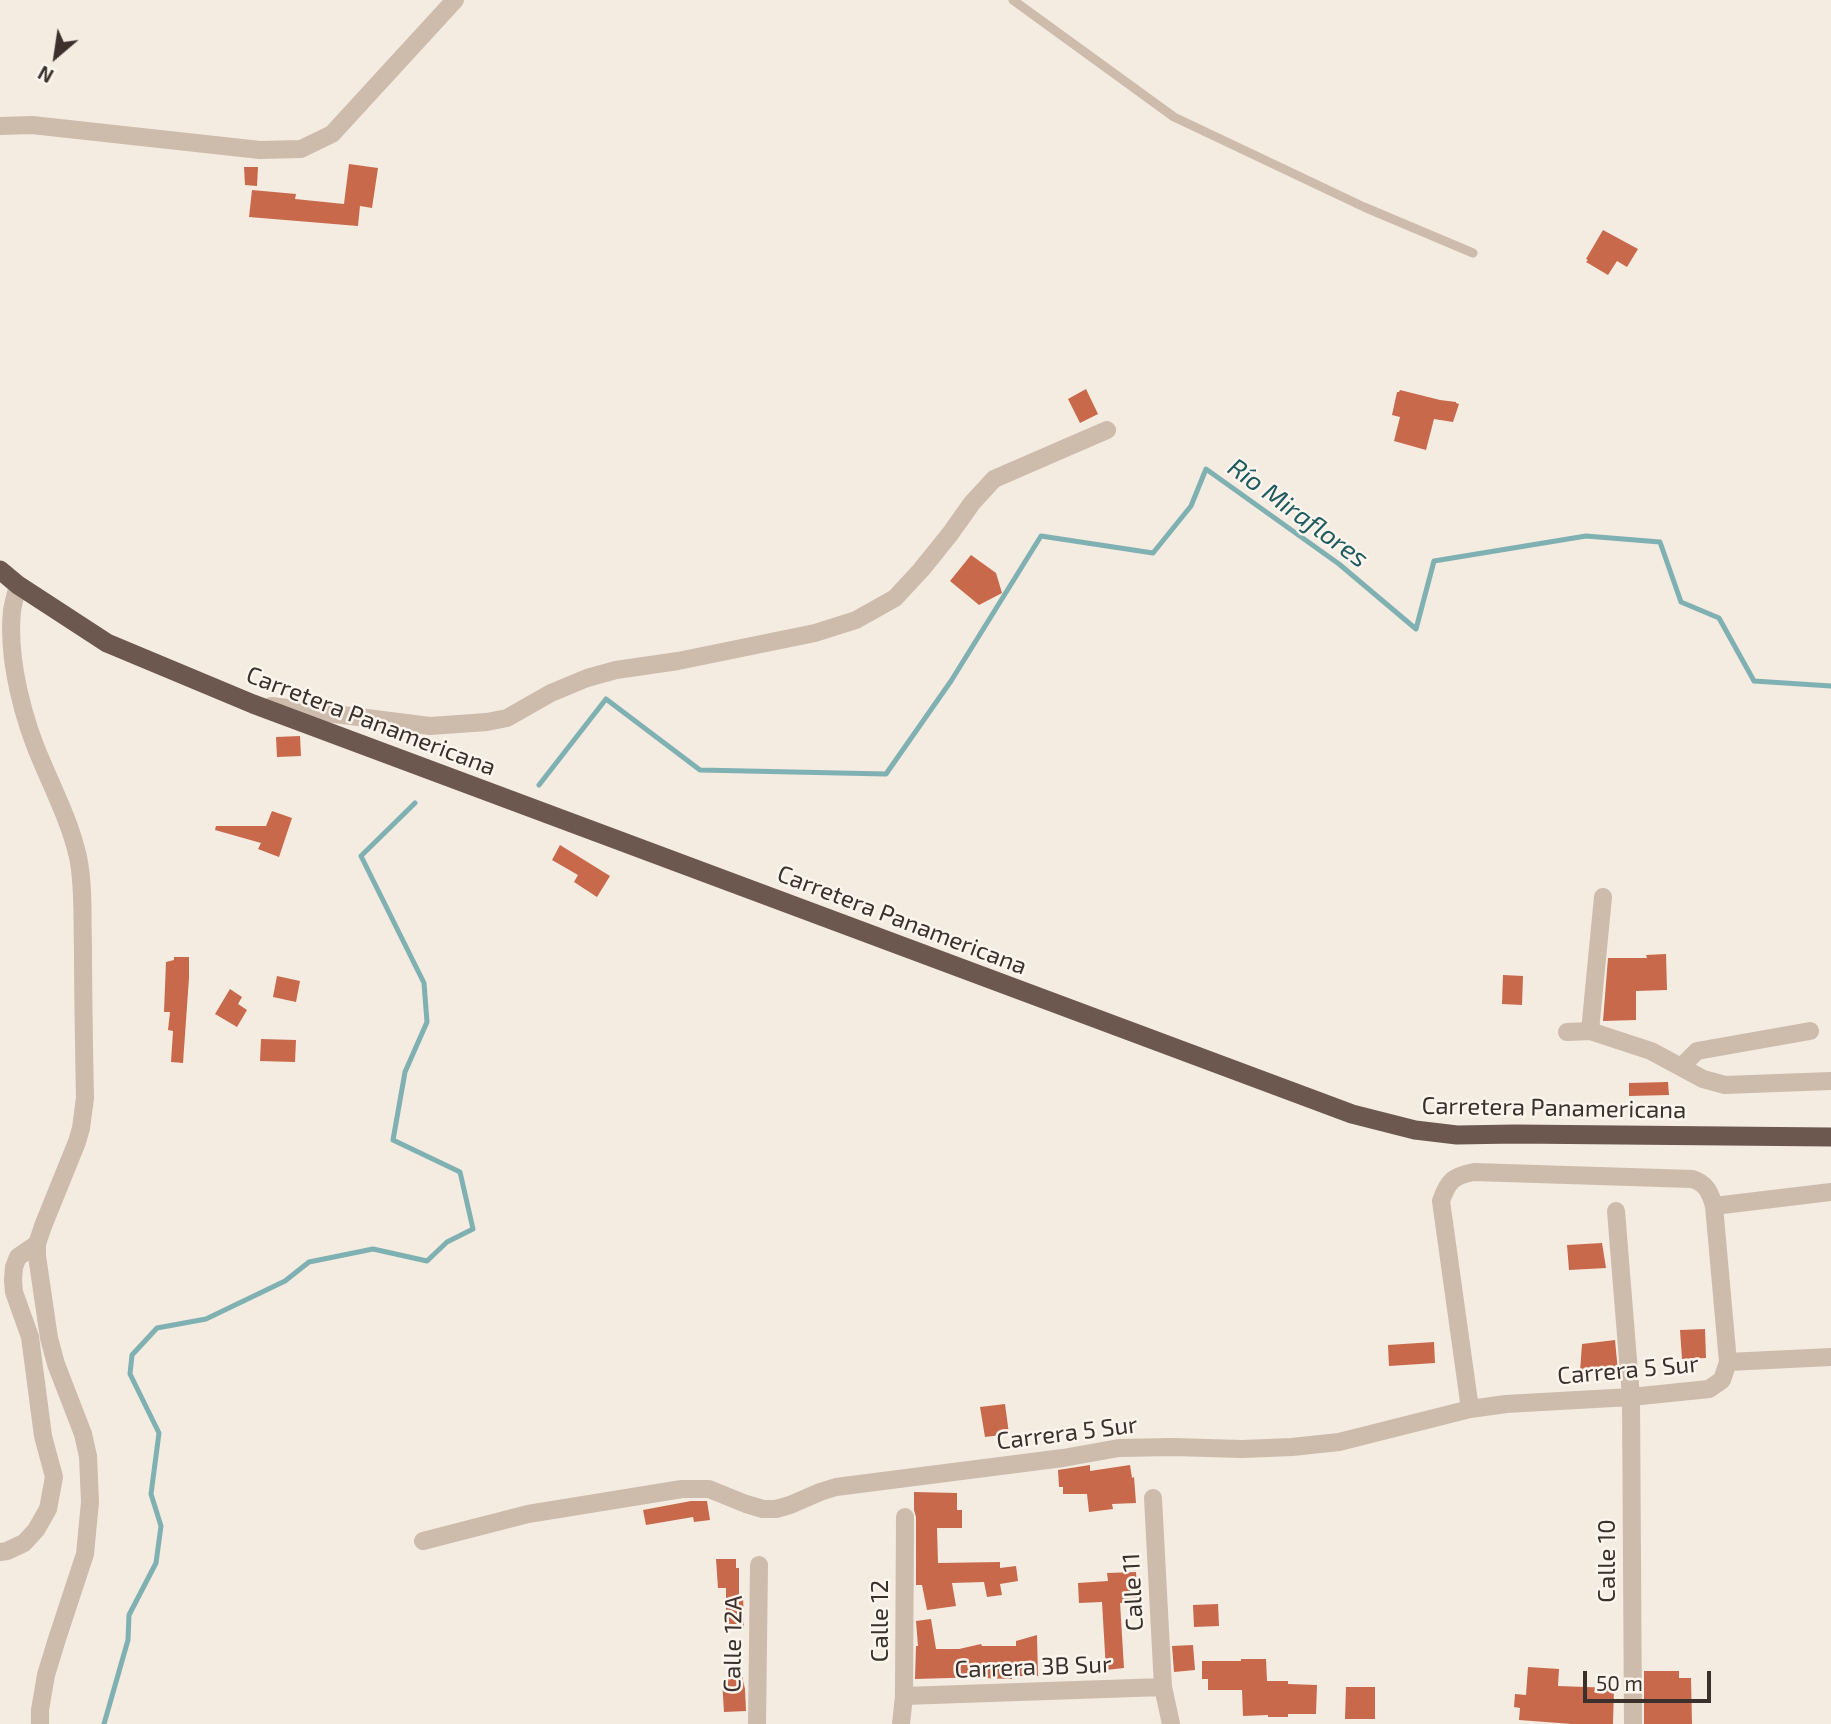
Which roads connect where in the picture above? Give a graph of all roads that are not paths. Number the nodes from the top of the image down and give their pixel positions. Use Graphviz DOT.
graph roads {
  1 [pos="455,0"];
  2 [pos="1013,0"];
  3 [pos="0,127"];
  4 [pos="1473,253"];
  5 [pos="1107,430"];
  6 [pos="0,570"];
  7 [pos="18,585"];
  8 [pos="254,704"];
  9 [pos="1604,897"];
  10 [pos="1590,1031"];
  11 [pos="1810,1031"];
  12 [pos="1567,1032"];
  13 [pos="1681,1067"];
  14 [pos="1831,1081"];
  15 [pos="1831,1137"];
  16 [pos="1831,1192"];
  17 [pos="1714,1206"];
  18 [pos="1616,1211"];
  19 [pos="37,1244"];
  20 [pos="1831,1357"];
  21 [pos="1728,1362"];
  22 [pos="1631,1397"];
  23 [pos="1470,1409"];
  24 [pos="1153,1498"];
  25 [pos="905,1517"];
  26 [pos="423,1541"];
  27 [pos="0,1552"];
  28 [pos="759,1566"];
  29 [pos="1163,1687"];
  30 [pos="904,1696"];
  31 [pos="40,1724"];
  32 [pos="757,1724"];
  33 [pos="901,1724"];
  34 [pos="1171,1724"];
  35 [pos="1633,1724"];
  1 -- 3 [label="street"];
  2 -- 4 [label="lane"];
  5 -- 8 [label="street"];
  6 -- 7 [label="highway, Carretera Panamericana"];
  7 -- 8 [label="highway, Carretera Panamericana"];
  7 -- 19 [label="street"];
  8 -- 15 [label="highway, Carretera Panamericana"];
  9 -- 10 [label="street"];
  10 -- 12 [label="street"];
  10 -- 13 [label="street"];
  11 -- 13 [label="street"];
  13 -- 14 [label="street"];
  16 -- 17 [label="street"];
  17 -- 21 [label="street"];
  17 -- 23 [label="street"];
  18 -- 22 [label="street, Calle 10"];
  19 -- 27 [label="street"];
  19 -- 31 [label="street"];
  20 -- 21 [label="street"];
  21 -- 22 [label="street, Carrera 5 Sur"];
  22 -- 23 [label="street, Carrera 5 Sur"];
  22 -- 35 [label="street, Calle 10"];
  23 -- 26 [label="street, Carrera 5 Sur"];
  24 -- 29 [label="street, Calle 11"];
  25 -- 30 [label="street, Calle 12"];
  28 -- 32 [label="street, Calle 12A"];
  29 -- 30 [label="street, Carrera 3B Sur"];
  29 -- 34 [label="street, Calle 11"];
  30 -- 33 [label="street, Calle 12"];
}
